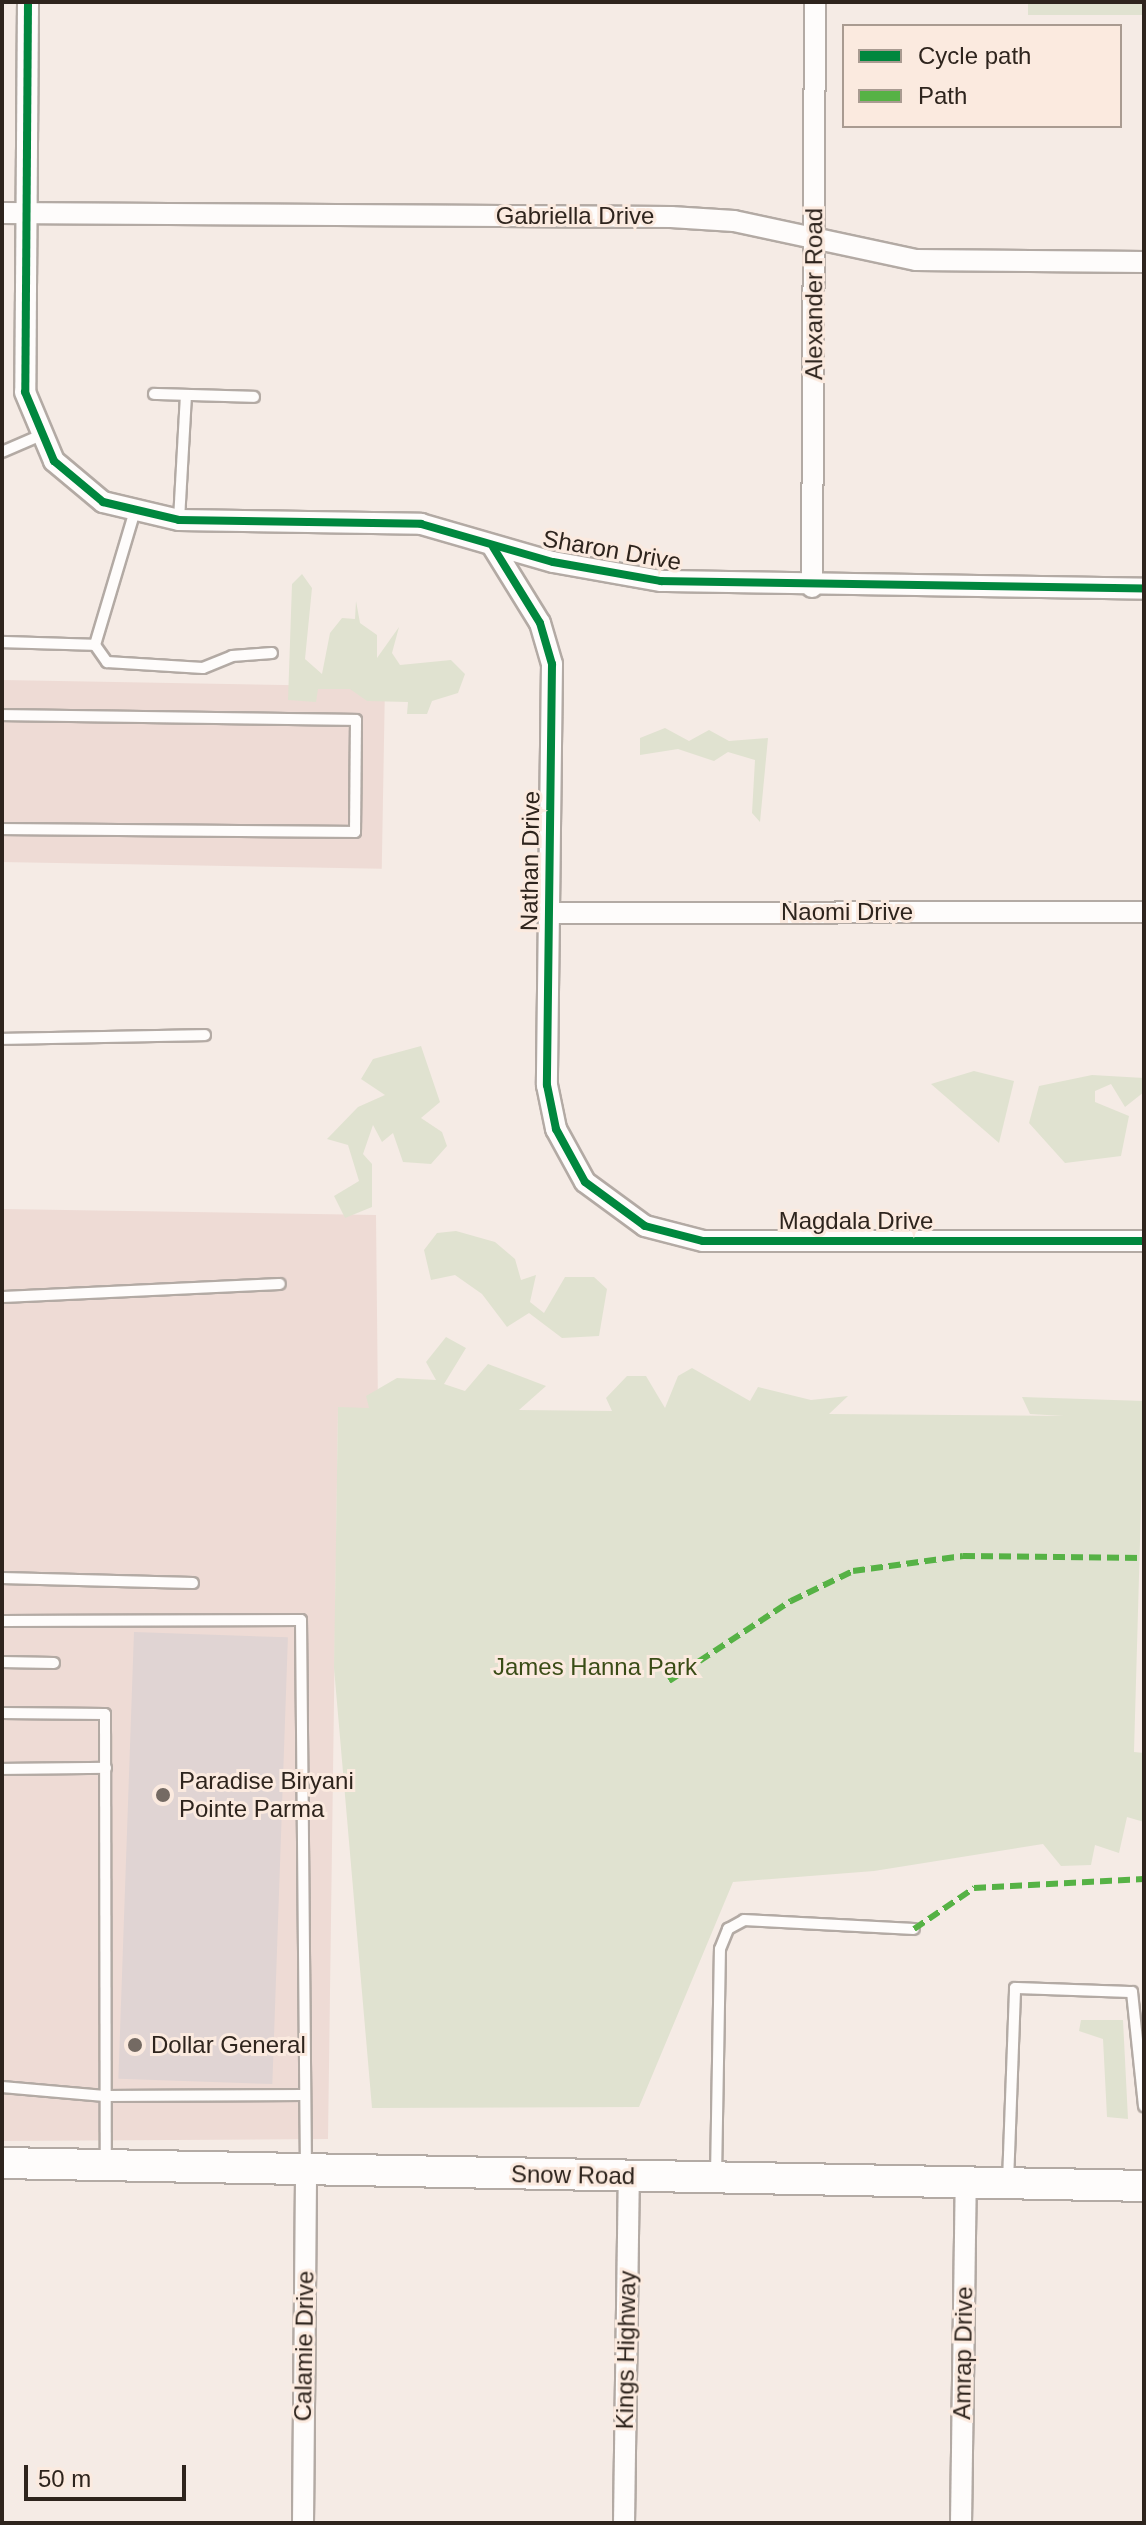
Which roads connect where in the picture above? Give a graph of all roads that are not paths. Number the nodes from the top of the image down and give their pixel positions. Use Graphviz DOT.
graph roads {
  1 [pos="28,2"];
  2 [pos="815,2"];
  3 [pos="2,213"];
  4 [pos="26,213"];
  5 [pos="815,240"];
  6 [pos="1144,262"];
  7 [pos="154,394"];
  8 [pos="186,395"];
  9 [pos="254,397"];
  10 [pos="39,436"];
  11 [pos="2,452"];
  12 [pos="134,514"];
  13 [pos="179,520"];
  14 [pos="493,547"];
  15 [pos="812,587"];
  16 [pos="1144,589"];
  17 [pos="2,642"];
  18 [pos="95,645"];
  19 [pos="272,653"];
  20 [pos="2,715"];
  21 [pos="2,829"];
  22 [pos="1144,912"];
  23 [pos="550,913"];
  24 [pos="205,1035"];
  25 [pos="2,1039"];
  26 [pos="585,1182"];
  27 [pos="1144,1241"];
  28 [pos="280,1284"];
  29 [pos="2,1297"];
  30 [pos="2,1578"];
  31 [pos="193,1583"];
  32 [pos="2,1621"];
  33 [pos="2,1662"];
  34 [pos="54,1663"];
  35 [pos="2,1713"];
  36 [pos="106,1768"];
  37 [pos="2,1769"];
  38 [pos="914,1929"];
  39 [pos="2,2087"];
  40 [pos="303,2095"];
  41 [pos="105,2096"];
  42 [pos="1144,2106"];
  43 [pos="2,2163"];
  44 [pos="106,2165"];
  45 [pos="306,2169"];
  46 [pos="629,2176"];
  47 [pos="716,2178"];
  48 [pos="966,2184"];
  49 [pos="1008,2184"];
  50 [pos="1144,2186"];
  51 [pos="303,2523"];
  52 [pos="624,2523"];
  53 [pos="961,2523"];
  1 -- 4 [label="street"];
  2 -- 5 [label="street, Alexander Road"];
  3 -- 4 [label="street, Gabriella Drive"];
  4 -- 5 [label="street, Gabriella Drive"];
  4 -- 10 [label="street"];
  5 -- 6 [label="street, Gabriella Drive"];
  5 -- 15 [label="street, Alexander Road"];
  7 -- 8 [label="lane"];
  8 -- 9 [label="lane"];
  8 -- 13 [label="lane"];
  10 -- 11 [label="lane"];
  10 -- 12 [label="street, Sharon Drive"];
  12 -- 13 [label="street, Sharon Drive"];
  12 -- 18 [label="lane"];
  13 -- 14 [label="street, Sharon Drive"];
  14 -- 15 [label="street, Sharon Drive"];
  14 -- 23 [label="street, Nathan Drive"];
  15 -- 16 [label="street, Sharon Drive"];
  17 -- 18 [label="lane"];
  18 -- 19 [label="lane"];
  20 -- 21 [label="lane"];
  22 -- 23 [label="street, Naomi Drive"];
  23 -- 26 [label="street, Nathan Drive"];
  24 -- 25 [label="lane"];
  26 -- 27 [label="street, Magdala Drive"];
  28 -- 29 [label="lane"];
  30 -- 31 [label="lane"];
  32 -- 40 [label="lane"];
  33 -- 34 [label="lane"];
  35 -- 36 [label="lane"];
  36 -- 37 [label="lane"];
  36 -- 41 [label="lane"];
  38 -- 47 [label="lane"];
  39 -- 41 [label="lane"];
  40 -- 41 [label="lane"];
  40 -- 45 [label="lane"];
  41 -- 44 [label="lane"];
  42 -- 49 [label="lane"];
  43 -- 44 [label="main road, Snow Road"];
  44 -- 45 [label="main road, Snow Road"];
  45 -- 46 [label="main road, Snow Road"];
  45 -- 51 [label="street, Calamie Drive"];
  46 -- 47 [label="main road, Snow Road"];
  46 -- 52 [label="street, Kings Highway"];
  47 -- 48 [label="main road, Snow Road"];
  48 -- 49 [label="main road, Snow Road"];
  48 -- 53 [label="street, Amrap Drive"];
  49 -- 50 [label="main road, Snow Road"];
}
